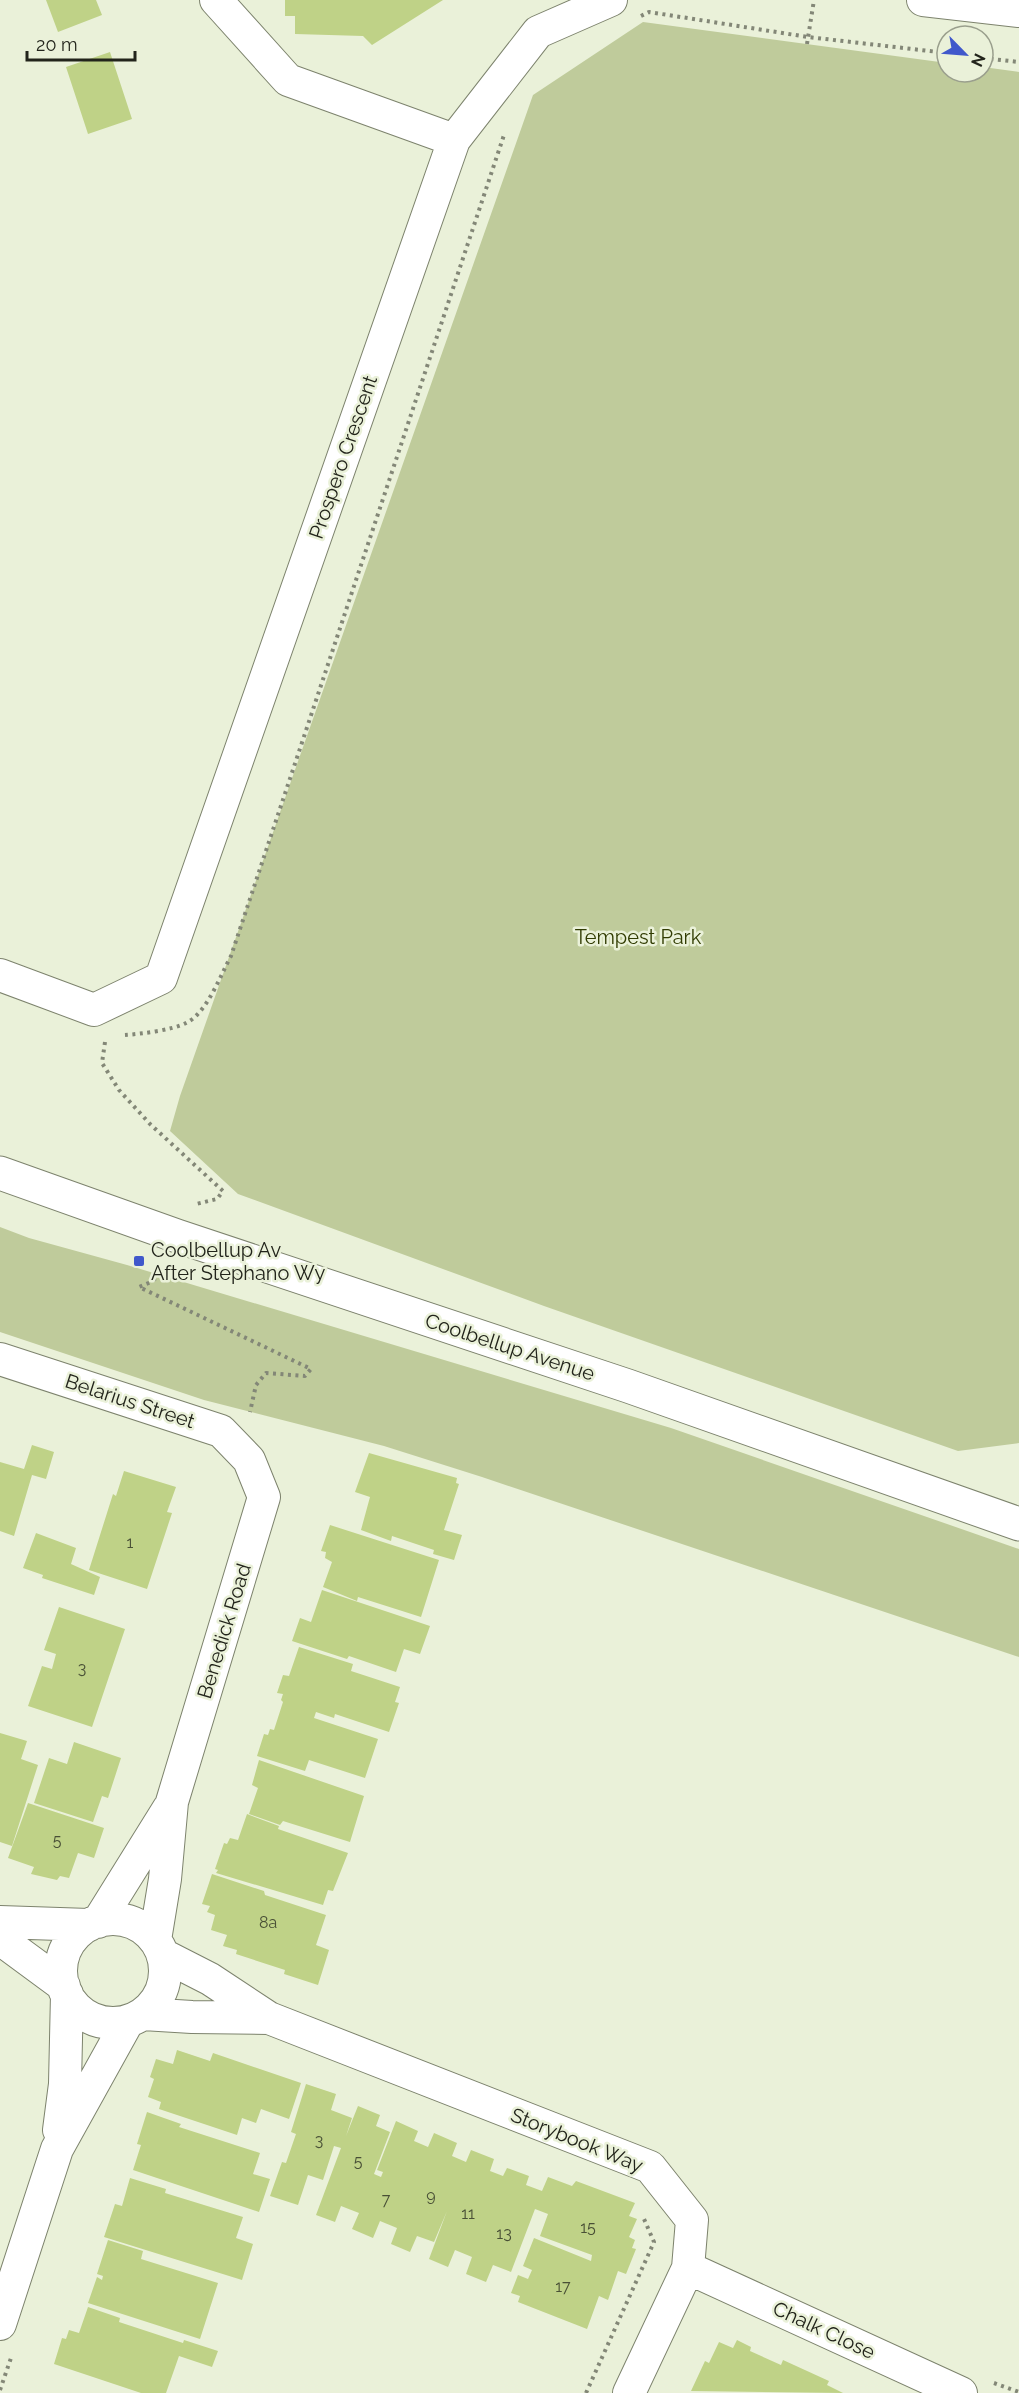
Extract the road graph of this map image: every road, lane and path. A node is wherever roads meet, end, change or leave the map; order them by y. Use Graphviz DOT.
graph roads {
  1 [pos="216,0"];
  2 [pos="611,0"];
  3 [pos="814,0"];
  4 [pos="923,0"];
  5 [pos="1019,11"];
  6 [pos="640,16"];
  7 [pos="808,37"];
  8 [pos="807,44"];
  9 [pos="935,52"];
  10 [pos="995,59"];
  11 [pos="1019,62"];
  12 [pos="506,130"];
  13 [pos="454,140"];
  14 [pos="0,975"];
  15 [pos="115,1035"];
  16 [pos="106,1036"];
  17 [pos="0,1173"];
  18 [pos="186,1207"];
  19 [pos="167,1268"];
  20 [pos="0,1359"];
  21 [pos="250,1415"];
  22 [pos="249,1460"];
  23 [pos="1019,1524"];
  24 [pos="172,1802"];
  25 [pos="0,1922"];
  26 [pos="93,1923"];
  27 [pos="0,1939"];
  28 [pos="159,1948"];
  29 [pos="65,1990"];
  30 [pos="136,2017"];
  31 [pos="269,2018"];
  32 [pos="57,2148"];
  33 [pos="642,2214"];
  34 [pos="688,2268"];
  35 [pos="7,2337"];
  36 [pos="974,2386"];
  37 [pos="0,2390"];
  38 [pos="1019,2392"];
  39 [pos="585,2393"];
  40 [pos="629,2393"];
  1 -- 13 [label="street"];
  2 -- 13 [label="street, Prospero Crescent"];
  3 -- 7 [label="path"];
  4 -- 5 [label="street"];
  6 -- 7 [label="path"];
  7 -- 8 [label="path"];
  7 -- 9 [label="path"];
  10 -- 11 [label="path"];
  12 -- 15 [label="path"];
  13 -- 14 [label="street, Prospero Crescent"];
  16 -- 18 [label="path"];
  17 -- 23 [label="street, Coolbellup Avenue"];
  19 -- 21 [label="path"];
  20 -- 22 [label="street, Belarius Street"];
  22 -- 24 [label="street, Benedick Road"];
  24 -- 26 [label="street"];
  24 -- 28 [label="street"];
  25 -- 26 [label="street"];
  26 -- 28 [label="street"];
  26 -- 29 [label="street"];
  27 -- 29 [label="street"];
  28 -- 30 [label="street"];
  28 -- 31 [label="street"];
  29 -- 30 [label="street"];
  29 -- 32 [label="street"];
  30 -- 31 [label="street"];
  30 -- 32 [label="street"];
  31 -- 34 [label="street, Storybook Way"];
  32 -- 35 [label="street"];
  33 -- 39 [label="path"];
  34 -- 36 [label="street, Chalk Close"];
  34 -- 40 [label="street, Storybook Way"];
  35 -- 37 [label="path"];
  36 -- 38 [label="path"];
}
